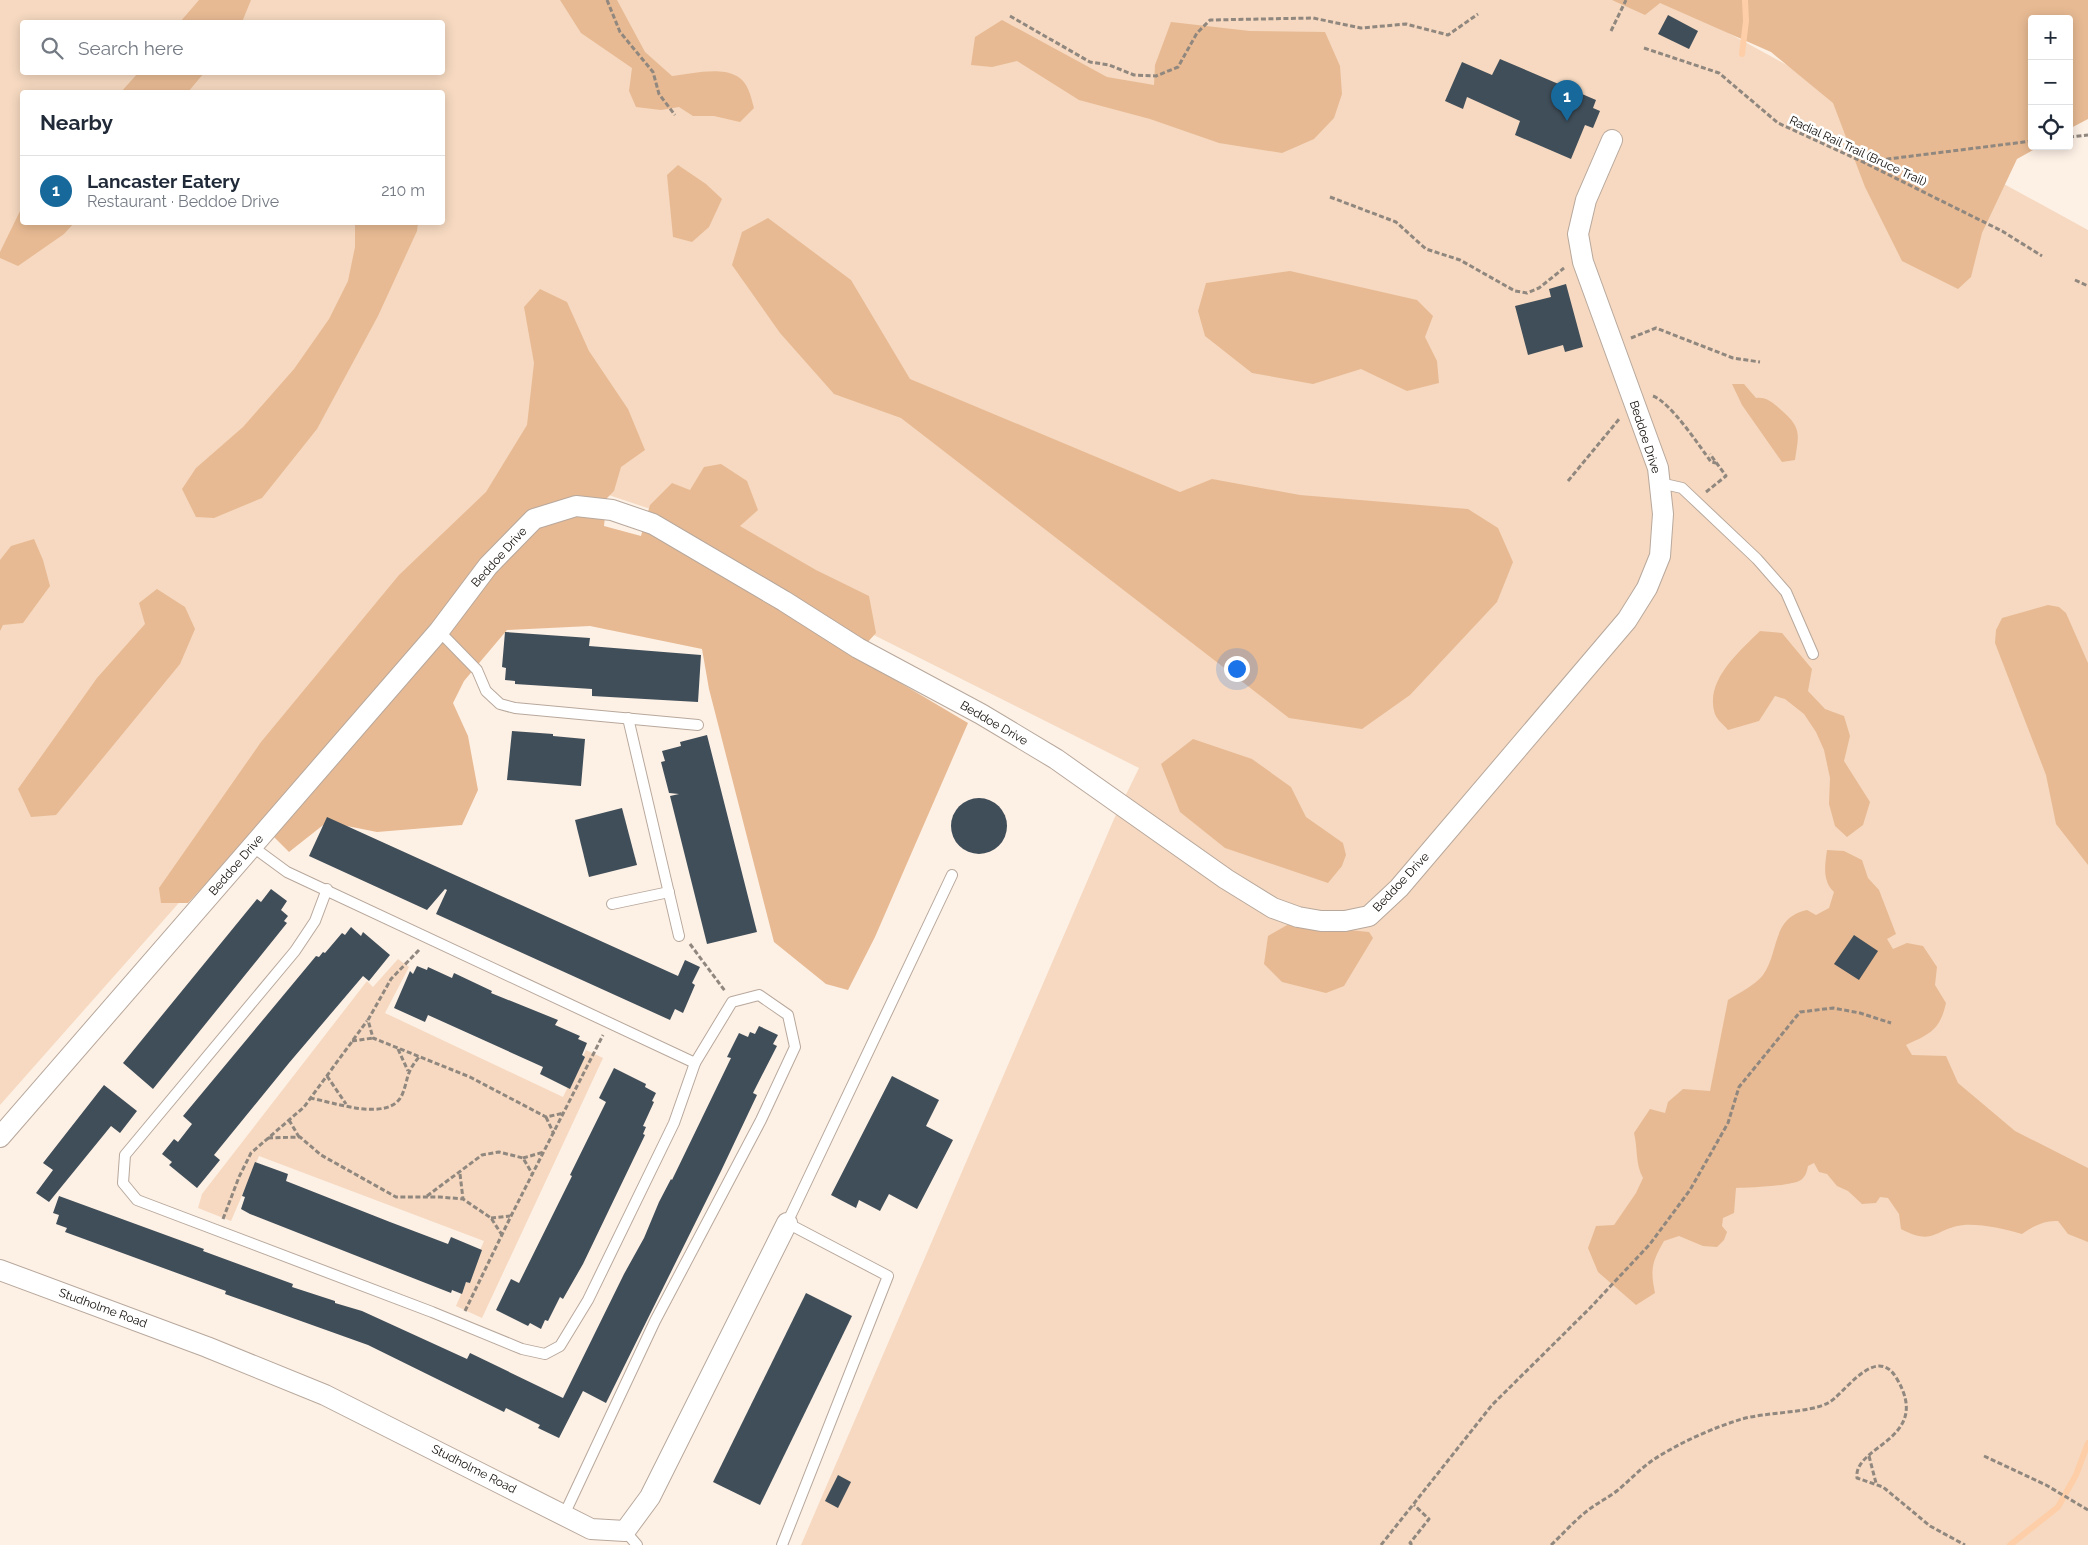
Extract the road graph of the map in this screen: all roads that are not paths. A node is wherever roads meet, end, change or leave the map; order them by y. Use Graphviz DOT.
graph roads {
  1 [pos="1612,140"];
  2 [pos="1660,483"];
  3 [pos="439,631"];
  4 [pos="1813,654"];
  5 [pos="628,718"];
  6 [pos="698,724"];
  7 [pos="253,846"];
  8 [pos="952,875"];
  9 [pos="327,889"];
  10 [pos="668,892"];
  11 [pos="612,904"];
  12 [pos="679,936"];
  13 [pos="695,1062"];
  14 [pos="0,1137"];
  15 [pos="787,1223"];
  16 [pos="0,1270"];
  17 [pos="564,1515"];
  18 [pos="631,1538"];
  19 [pos="782,1545"];
  1 -- 2 [label="street, Beddoe Drive"];
  2 -- 3 [label="street, Beddoe Drive"];
  2 -- 4 [label="lane"];
  3 -- 5 [label="lane"];
  3 -- 7 [label="street, Beddoe Drive"];
  5 -- 6 [label="lane"];
  5 -- 10 [label="lane"];
  7 -- 9 [label="lane"];
  7 -- 14 [label="street, Beddoe Drive"];
  8 -- 15 [label="lane"];
  9 -- 13 [label="lane"];
  9 -- 13 [label="lane"];
  10 -- 11 [label="lane"];
  10 -- 12 [label="lane"];
  13 -- 17 [label="lane"];
  15 -- 18 [label="street, Studholme Road"];
  15 -- 19 [label="lane"];
  16 -- 17 [label="street, Studholme Road"];
  17 -- 18 [label="street, Studholme Road"];
}
